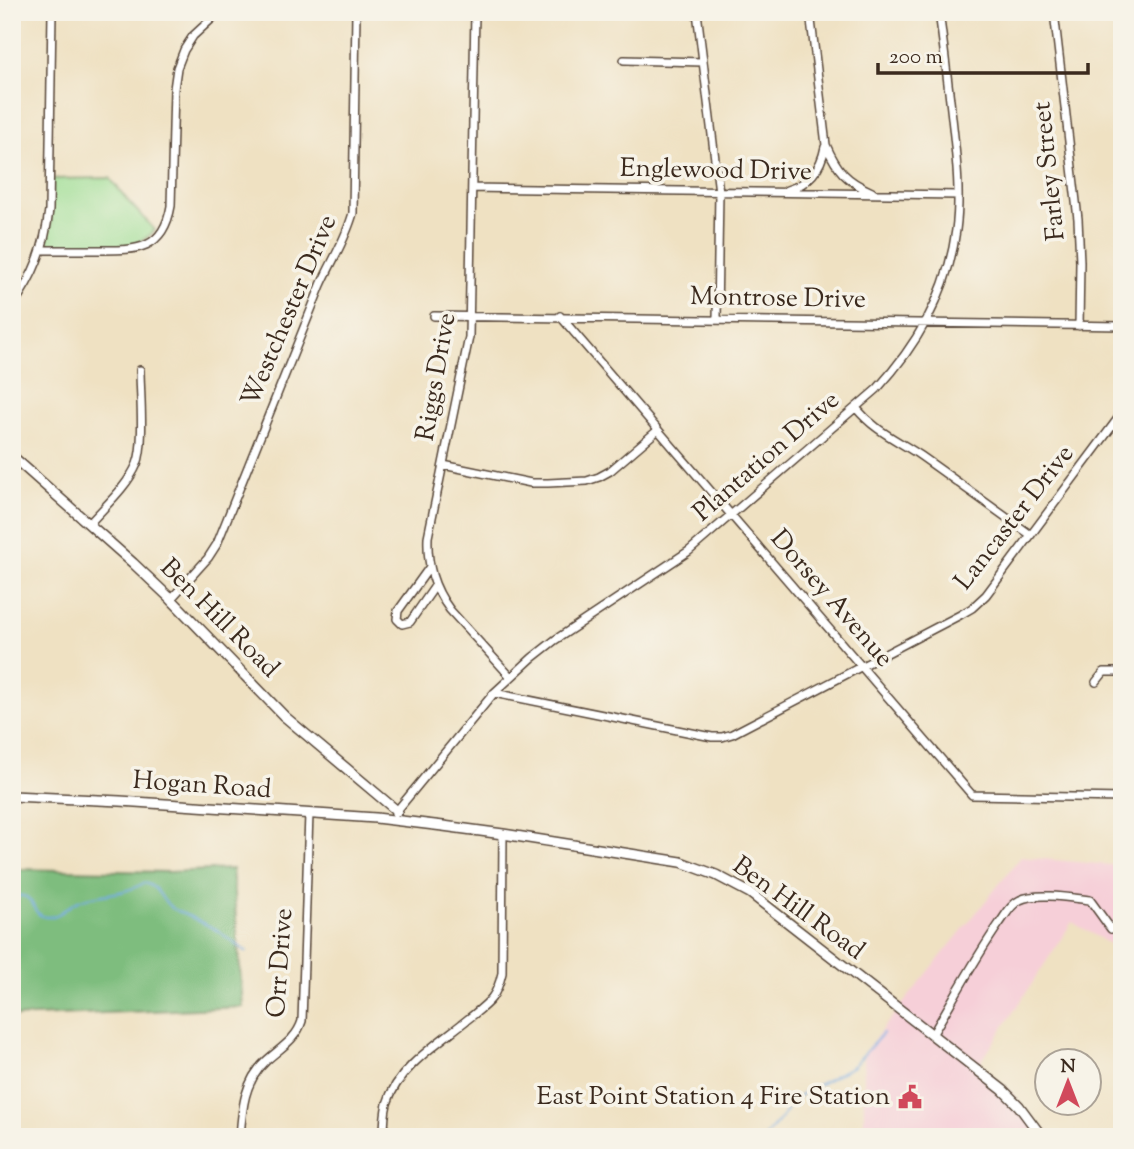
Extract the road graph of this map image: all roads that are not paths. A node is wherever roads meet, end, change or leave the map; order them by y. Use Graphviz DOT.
graph roads {
  1 [pos="52,12"];
  2 [pos="219,12"];
  3 [pos="356,12"];
  4 [pos="475,12"];
  5 [pos="697,12"];
  6 [pos="810,12"];
  7 [pos="939,12"];
  8 [pos="1054,12"];
  9 [pos="624,60"];
  10 [pos="703,62"];
  11 [pos="826,145"];
  12 [pos="472,188"];
  13 [pos="719,192"];
  14 [pos="755,192"];
  15 [pos="876,194"];
  16 [pos="958,195"];
  17 [pos="42,250"];
  18 [pos="12,306"];
  19 [pos="433,316"];
  20 [pos="471,316"];
  21 [pos="560,316"];
  22 [pos="717,319"];
  23 [pos="926,323"];
  24 [pos="1079,326"];
  25 [pos="1122,326"];
  26 [pos="140,370"];
  27 [pos="856,408"];
  28 [pos="1122,412"];
  29 [pos="658,430"];
  30 [pos="12,456"];
  31 [pos="443,465"];
  32 [pos="731,516"];
  33 [pos="89,524"];
  34 [pos="1031,535"];
  35 [pos="429,568"];
  36 [pos="435,586"];
  37 [pos="171,599"];
  38 [pos="861,667"];
  39 [pos="1122,672"];
  40 [pos="510,676"];
  41 [pos="1096,682"];
  42 [pos="494,693"];
  43 [pos="12,796"];
  44 [pos="1122,798"];
  45 [pos="397,811"];
  46 [pos="309,814"];
  47 [pos="389,820"];
  48 [pos="503,834"];
  49 [pos="1111,929"];
  50 [pos="932,1035"];
  51 [pos="240,1137"];
  52 [pos="384,1137"];
  53 [pos="1042,1137"];
  1 -- 17 [label="street"];
  2 -- 17 [label="street"];
  3 -- 37 [label="street, Westchester Drive"];
  4 -- 12 [label="street, Riggs Drive"];
  5 -- 10 [label="street"];
  6 -- 11 [label="street"];
  7 -- 16 [label="street, Plantation Drive"];
  8 -- 24 [label="street, Farley Street"];
  9 -- 10 [label="street"];
  10 -- 13 [label="street"];
  11 -- 14 [label="street"];
  11 -- 15 [label="street"];
  12 -- 13 [label="street, Englewood Drive"];
  12 -- 20 [label="street, Riggs Drive"];
  13 -- 14 [label="street, Englewood Drive"];
  13 -- 22 [label="street"];
  14 -- 15 [label="street, Englewood Drive"];
  15 -- 16 [label="street, Englewood Drive"];
  16 -- 23 [label="street, Plantation Drive"];
  17 -- 18 [label="street"];
  19 -- 20 [label="street, Montrose Drive"];
  20 -- 21 [label="street, Montrose Drive"];
  20 -- 31 [label="street, Riggs Drive"];
  21 -- 22 [label="street, Montrose Drive"];
  21 -- 29 [label="street, Dorsey Avenue"];
  22 -- 23 [label="street, Montrose Drive"];
  23 -- 24 [label="street, Montrose Drive"];
  23 -- 27 [label="street, Plantation Drive"];
  24 -- 25 [label="street, Montrose Drive"];
  26 -- 33 [label="street"];
  27 -- 32 [label="street, Plantation Drive"];
  27 -- 34 [label="street"];
  28 -- 34 [label="street, Lancaster Drive"];
  29 -- 31 [label="street"];
  29 -- 32 [label="street, Dorsey Avenue"];
  30 -- 33 [label="street, Ben Hill Road"];
  31 -- 35 [label="street, Riggs Drive"];
  32 -- 38 [label="street, Dorsey Avenue"];
  32 -- 40 [label="street, Plantation Drive"];
  33 -- 37 [label="street, Ben Hill Road"];
  34 -- 38 [label="street, Lancaster Drive"];
  35 -- 36 [label="street, Riggs Drive"];
  35 -- 36 [label="street"];
  36 -- 40 [label="street, Riggs Drive"];
  37 -- 45 [label="street, Ben Hill Road"];
  38 -- 42 [label="street, Lancaster Drive"];
  38 -- 44 [label="street, Dorsey Avenue"];
  39 -- 41 [label="street"];
  40 -- 42 [label="street, Plantation Drive"];
  42 -- 45 [label="street, Plantation Drive"];
  43 -- 46 [label="street, Hogan Road"];
  45 -- 47 [label="street, Plantation Drive"];
  46 -- 47 [label="street, Hogan Road"];
  46 -- 51 [label="street, Orr Drive"];
  47 -- 48 [label="street, Ben Hill Road"];
  48 -- 50 [label="street, Ben Hill Road"];
  48 -- 52 [label="street"];
  49 -- 50 [label="street"];
  50 -- 53 [label="street, Ben Hill Road"];
}
